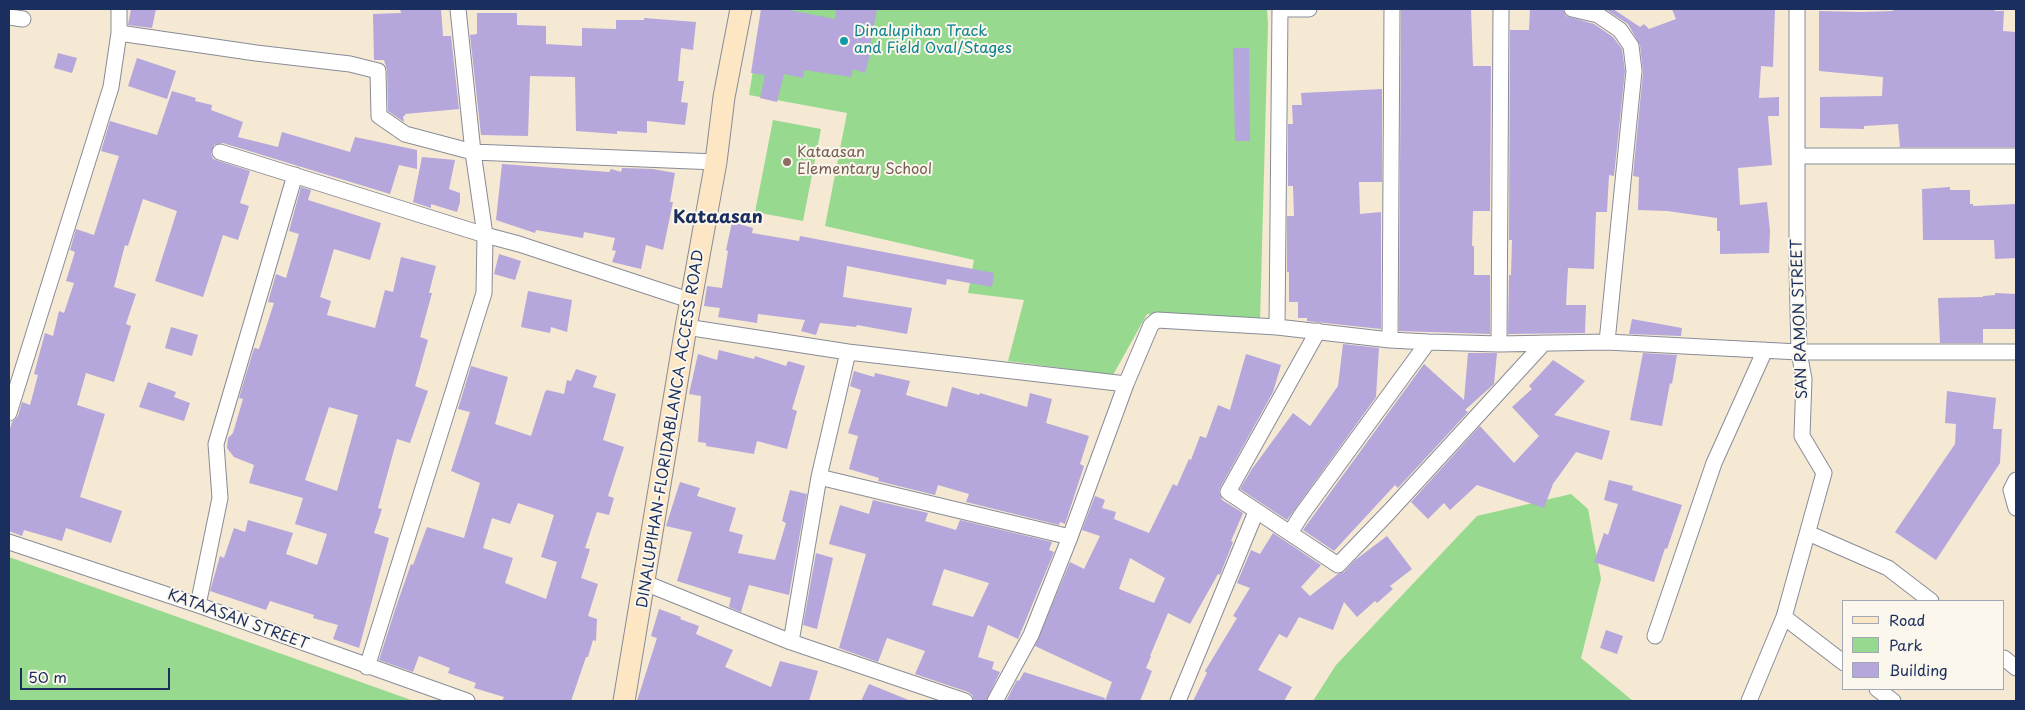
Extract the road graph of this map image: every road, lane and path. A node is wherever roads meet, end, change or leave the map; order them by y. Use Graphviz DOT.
graph roads {
  1 [pos="119,9"];
  2 [pos="458,9"];
  3 [pos="741,9"];
  4 [pos="1280,9"];
  5 [pos="1309,9"];
  6 [pos="1392,9"];
  7 [pos="1501,9"];
  8 [pos="1572,9"];
  9 [pos="1798,9"];
  10 [pos="119,33"];
  11 [pos="220,152"];
  12 [pos="473,152"];
  13 [pos="1798,156"];
  14 [pos="2016,156"];
  15 [pos="716,162"];
  16 [pos="295,175"];
  17 [pos="485,235"];
  18 [pos="692,300"];
  19 [pos="686,327"];
  20 [pos="1277,327"];
  21 [pos="1318,331"];
  22 [pos="1390,340"];
  23 [pos="1428,342"];
  24 [pos="1607,342"];
  25 [pos="1544,343"];
  26 [pos="1499,344"];
  27 [pos="1765,350"];
  28 [pos="848,352"];
  29 [pos="1799,352"];
  30 [pos="2016,352"];
  31 [pos="1126,384"];
  32 [pos="9,413"];
  33 [pos="819,477"];
  34 [pos="2016,480"];
  35 [pos="2016,508"];
  36 [pos="1256,512"];
  37 [pos="1290,533"];
  38 [pos="1808,533"];
  39 [pos="1070,537"];
  40 [pos="9,542"];
  41 [pos="645,582"];
  42 [pos="1930,600"];
  43 [pos="198,605"];
  44 [pos="1784,616"];
  45 [pos="1655,636"];
  46 [pos="791,642"];
  47 [pos="2005,659"];
  48 [pos="1842,661"];
  49 [pos="367,667"];
  50 [pos="2016,668"];
  51 [pos="1878,690"];
  52 [pos="467,701"];
  53 [pos="624,701"];
  54 [pos="965,701"];
  55 [pos="995,701"];
  56 [pos="1178,701"];
  57 [pos="1749,701"];
  58 [pos="1893,701"];
  1 -- 10 [label="street"];
  2 -- 12 [label="street"];
  3 -- 15 [label="main road, DINALUPIHAN-FLORIDABLANCA ACCESS ROAD"];
  4 -- 5 [label="street"];
  4 -- 20 [label="street"];
  6 -- 22 [label="street"];
  7 -- 26 [label="street"];
  8 -- 24 [label="street"];
  9 -- 13 [label="street, SAN RAMON STREET"];
  10 -- 12 [label="street"];
  10 -- 32 [label="street"];
  11 -- 16 [label="street"];
  12 -- 15 [label="street"];
  12 -- 17 [label="street"];
  13 -- 14 [label="street"];
  13 -- 29 [label="street, SAN RAMON STREET"];
  15 -- 18 [label="main road, DINALUPIHAN-FLORIDABLANCA ACCESS ROAD"];
  16 -- 17 [label="street"];
  16 -- 43 [label="street"];
  17 -- 18 [label="street"];
  17 -- 49 [label="street"];
  18 -- 19 [label="main road, DINALUPIHAN-FLORIDABLANCA ACCESS ROAD"];
  19 -- 28 [label="street"];
  19 -- 41 [label="main road, DINALUPIHAN-FLORIDABLANCA ACCESS ROAD"];
  20 -- 21 [label="street"];
  20 -- 31 [label="street"];
  21 -- 22 [label="street"];
  21 -- 36 [label="street"];
  22 -- 23 [label="street"];
  23 -- 26 [label="street"];
  23 -- 37 [label="street"];
  24 -- 25 [label="street"];
  24 -- 27 [label="street"];
  25 -- 26 [label="street"];
  25 -- 37 [label="street"];
  27 -- 29 [label="street"];
  27 -- 45 [label="street"];
  28 -- 31 [label="street"];
  28 -- 33 [label="street"];
  29 -- 30 [label="street"];
  29 -- 38 [label="street, SAN RAMON STREET"];
  31 -- 39 [label="street"];
  33 -- 39 [label="street"];
  33 -- 46 [label="street"];
  34 -- 35 [label="street"];
  36 -- 37 [label="street"];
  36 -- 56 [label="street"];
  38 -- 42 [label="street"];
  38 -- 44 [label="street, SAN RAMON STREET"];
  39 -- 55 [label="street"];
  40 -- 43 [label="street, KATAASAN STREET"];
  41 -- 46 [label="street"];
  41 -- 53 [label="main road, DINALUPIHAN-FLORIDABLANCA ACCESS ROAD"];
  43 -- 49 [label="street, KATAASAN STREET"];
  44 -- 48 [label="street"];
  44 -- 57 [label="street, SAN RAMON STREET"];
  46 -- 54 [label="street"];
  47 -- 50 [label="street"];
  49 -- 52 [label="street, KATAASAN STREET"];
  51 -- 58 [label="street"];
}
